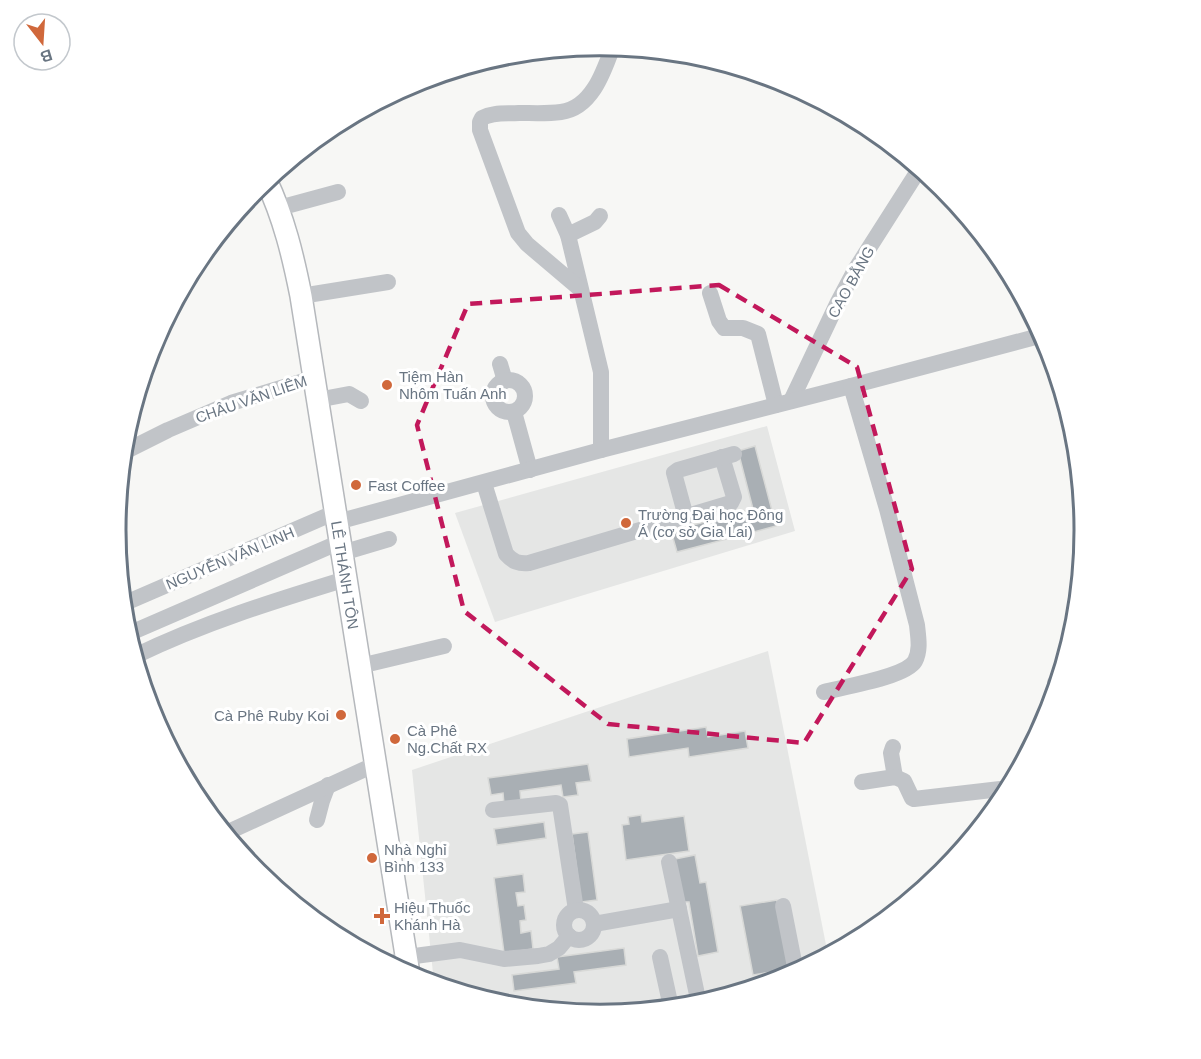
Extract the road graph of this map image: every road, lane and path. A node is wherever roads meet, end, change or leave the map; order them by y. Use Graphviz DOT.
graph roads {
  1 [pos="610,56"];
  2 [pos="915,175"];
  3 [pos="270,189"];
  4 [pos="338,192"];
  5 [pos="279,208"];
  6 [pos="559,215"];
  7 [pos="600,216"];
  8 [pos="568,235"];
  9 [pos="388,282"];
  10 [pos="580,289"];
  11 [pos="710,293"];
  12 [pos="302,296"];
  13 [pos="1034,338"];
  14 [pos="500,364"];
  15 [pos="314,378"];
  16 [pos="851,386"];
  17 [pos="317,400"];
  18 [pos="362,401"];
  19 [pos="784,403"];
  20 [pos="134,447"];
  21 [pos="601,450"];
  22 [pos="530,470"];
  23 [pos="484,483"];
  24 [pos="686,517"];
  25 [pos="339,532"];
  26 [pos="389,539"];
  27 [pos="346,579"];
  28 [pos="133,601"];
  29 [pos="138,629"];
  30 [pos="444,646"];
  31 [pos="143,652"];
  32 [pos="360,666"];
  33 [pos="824,692"];
  34 [pos="893,747"];
  35 [pos="376,764"];
  36 [pos="895,777"];
  37 [pos="862,782"];
  38 [pos="328,785"];
  39 [pos="997,790"];
  40 [pos="493,810"];
  41 [pos="317,820"];
  42 [pos="234,829"];
  43 [pos="669,862"];
  44 [pos="783,906"];
  45 [pos="679,909"];
  46 [pos="576,910"];
  47 [pos="594,924"];
  48 [pos="569,936"];
  49 [pos="660,957"];
  50 [pos="401,959"];
  51 [pos="794,962"];
  52 [pos="410,963"];
  53 [pos="700,992"];
  54 [pos="669,998"];
  1 -- 10 [label="street"];
  2 -- 19 [label="street, CAO BẰNG"];
  3 -- 5 [label="main road, LÊ THÁNH TÔN"];
  4 -- 5 [label="street"];
  5 -- 12 [label="main road, LÊ THÁNH TÔN"];
  6 -- 8 [label="street"];
  7 -- 8 [label="street"];
  8 -- 10 [label="street"];
  9 -- 12 [label="street"];
  10 -- 21 [label="street"];
  11 -- 19 [label="street"];
  12 -- 15 [label="main road, LÊ THÁNH TÔN"];
  13 -- 16 [label="street"];
  14 -- 22 [label="street"];
  15 -- 17 [label="main road, LÊ THÁNH TÔN"];
  15 -- 20 [label="street, CHÂU VĂN LIÊM"];
  16 -- 19 [label="street"];
  16 -- 33 [label="street"];
  17 -- 18 [label="street"];
  17 -- 25 [label="main road, LÊ THÁNH TÔN"];
  19 -- 21 [label="street"];
  21 -- 22 [label="street"];
  22 -- 23 [label="street"];
  23 -- 24 [label="street"];
  23 -- 25 [label="street"];
  24 -- 24 [label="street"];
  25 -- 26 [label="street"];
  25 -- 27 [label="main road, LÊ THÁNH TÔN"];
  25 -- 28 [label="street, NGUYỄN VĂN LINH"];
  25 -- 29 [label="street, NGUYỄN VĂN LINH"];
  27 -- 31 [label="street"];
  27 -- 32 [label="main road, LÊ THÁNH TÔN"];
  30 -- 32 [label="street"];
  32 -- 35 [label="main road, LÊ THÁNH TÔN"];
  34 -- 36 [label="street"];
  35 -- 38 [label="street"];
  35 -- 50 [label="main road, LÊ THÁNH TÔN"];
  36 -- 37 [label="street"];
  36 -- 39 [label="street"];
  38 -- 41 [label="street"];
  38 -- 42 [label="street"];
  40 -- 46 [label="street"];
  43 -- 45 [label="street"];
  44 -- 51 [label="street"];
  45 -- 47 [label="street"];
  45 -- 53 [label="street"];
  46 -- 47 [label="street"];
  46 -- 48 [label="street"];
  47 -- 48 [label="street"];
  48 -- 52 [label="street"];
  49 -- 54 [label="street"];
}
